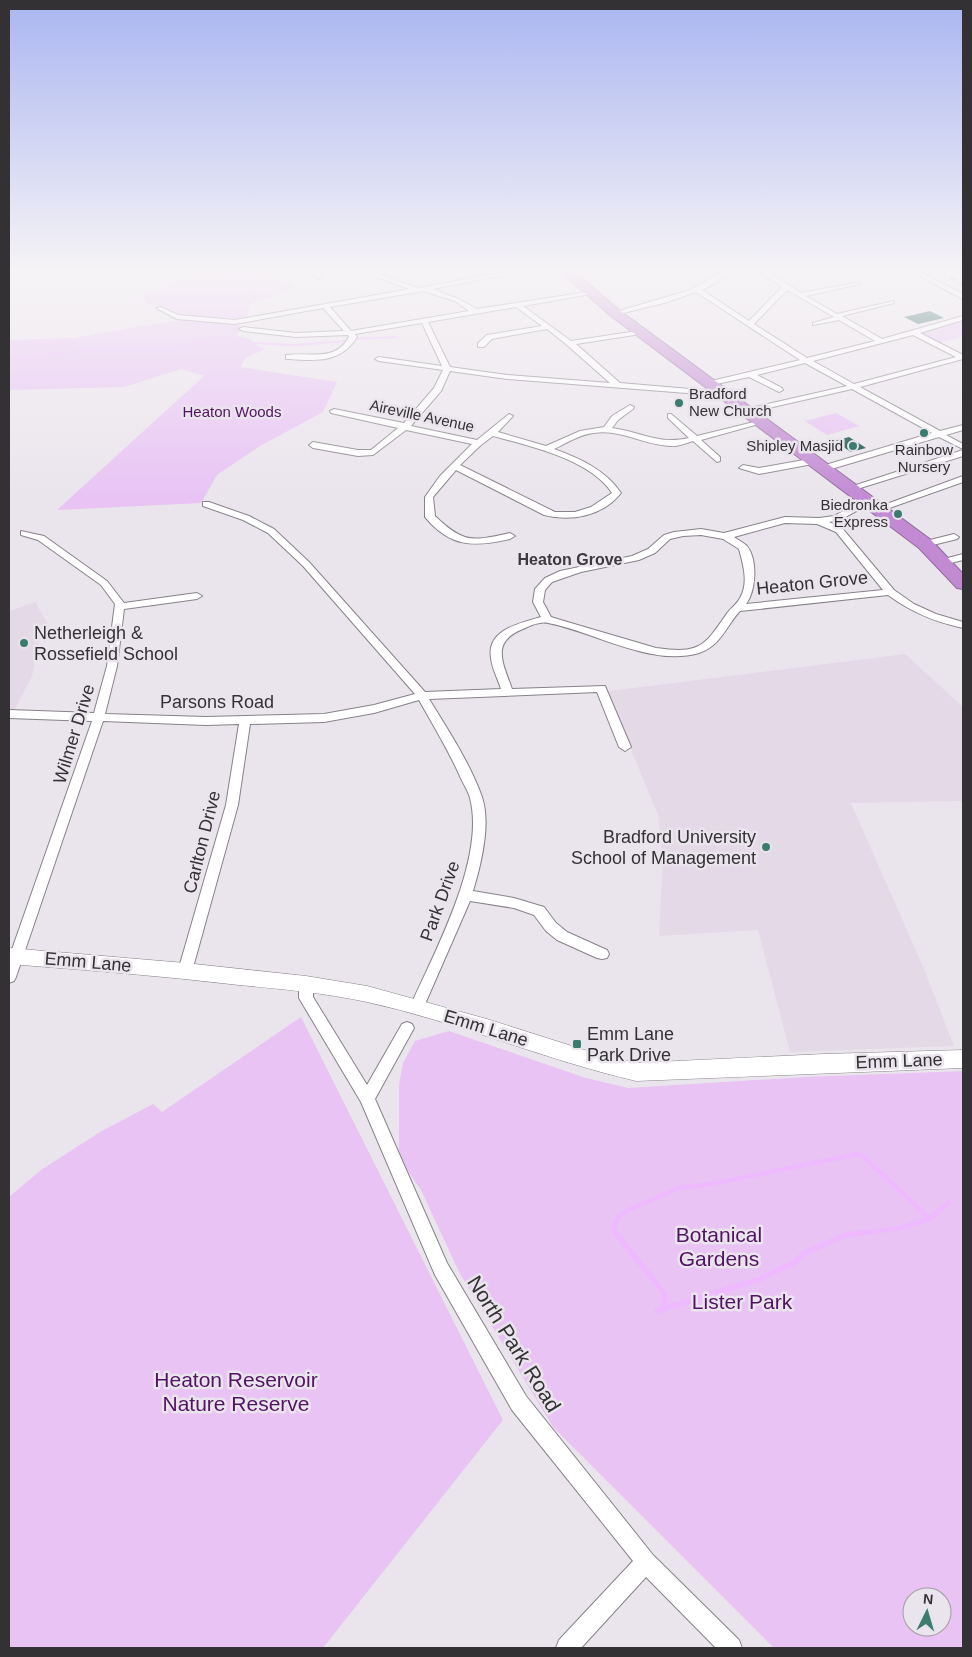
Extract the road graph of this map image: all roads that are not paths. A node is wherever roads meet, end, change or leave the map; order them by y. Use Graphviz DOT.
graph roads {
  1 [pos="349,345"];
  2 [pos="436,345"];
  3 [pos="573,345"];
  4 [pos="659,345"];
  5 [pos="783,345"];
  6 [pos="868,345"];
  7 [pos="940,345"];
  8 [pos="289,357"];
  9 [pos="963,357"];
  10 [pos="379,359"];
  11 [pos="807,361"];
  12 [pos="447,369"];
  13 [pos="750,374"];
  14 [pos="710,384"];
  15 [pos="618,386"];
  16 [pos="852,387"];
  17 [pos="779,390"];
  18 [pos="725,394"];
  19 [pos="630,406"];
  20 [pos="334,411"];
  21 [pos="749,412"];
  22 [pos="509,416"];
  23 [pos="671,416"];
  24 [pos="762,422"];
  25 [pos="406,426"];
  26 [pos="963,427"];
  27 [pos="605,430"];
  28 [pos="492,433"];
  29 [pos="939,434"];
  30 [pos="697,439"];
  31 [pos="478,442"];
  32 [pos="313,446"];
  33 [pos="963,447"];
  34 [pos="547,449"];
  35 [pos="963,453"];
  36 [pos="717,459"];
  37 [pos="820,464"];
  38 [pos="455,466"];
  39 [pos="743,468"];
  40 [pos="963,479"];
  41 [pos="851,488"];
  42 [pos="206,504"];
  43 [pos="873,505"];
  44 [pos="837,518"];
  45 [pos="819,522"];
  46 [pos="840,530"];
  47 [pos="749,531"];
  48 [pos="24,533"];
  49 [pos="960,535"];
  50 [pos="510,536"];
  51 [pos="724,536"];
  52 [pos="925,544"];
  53 [pos="743,548"];
  54 [pos="963,557"];
  55 [pos="943,562"];
  56 [pos="963,584"];
  57 [pos="890,592"];
  58 [pos="197,596"];
  59 [pos="120,607"];
  60 [pos="736,608"];
  61 [pos="547,619"];
  62 [pos="963,625"];
  63 [pos="508,692"];
  64 [pos="422,696"];
  65 [pos="9,714"];
  66 [pos="99,717"];
  67 [pos="245,720"];
  68 [pos="625,747"];
  69 [pos="466,895"];
  70 [pos="602,954"];
  71 [pos="12,956"];
  72 [pos="185,971"];
  73 [pos="9,977"];
  74 [pos="306,984"];
  75 [pos="417,1007"];
  76 [pos="407,1028"];
  77 [pos="963,1059"];
  78 [pos="367,1098"];
  79 [pos="646,1562"];
  80 [pos="567,1648"];
  81 [pos="731,1648"];
  1 -- 8 [label="street"];
  2 -- 12 [label="street"];
  3 -- 15 [label="street"];
  4 -- 14 [label="highway"];
  5 -- 11 [label="street"];
  6 -- 11 [label="street"];
  7 -- 9 [label="street"];
  9 -- 16 [label="street"];
  10 -- 12 [label="street"];
  11 -- 13 [label="street"];
  11 -- 16 [label="street"];
  12 -- 15 [label="street"];
  12 -- 25 [label="street"];
  13 -- 14 [label="street"];
  13 -- 17 [label="street"];
  14 -- 18 [label="highway"];
  15 -- 18 [label="street"];
  16 -- 21 [label="street"];
  16 -- 29 [label="street"];
  18 -- 21 [label="highway"];
  19 -- 27 [label="street"];
  20 -- 25 [label="street, Aireville Avenue"];
  21 -- 24 [label="highway"];
  22 -- 28 [label="street"];
  23 -- 30 [label="street"];
  24 -- 30 [label="street"];
  24 -- 37 [label="highway"];
  25 -- 31 [label="street, Aireville Avenue"];
  25 -- 32 [label="street"];
  26 -- 29 [label="street"];
  27 -- 30 [label="street"];
  27 -- 34 [label="street"];
  28 -- 31 [label="street, Aireville Avenue"];
  28 -- 34 [label="street, Aireville Avenue"];
  29 -- 33 [label="street"];
  29 -- 37 [label="street"];
  30 -- 36 [label="street"];
  31 -- 38 [label="street"];
  34 -- 38 [label="street, Aireville Avenue"];
  35 -- 41 [label="street"];
  37 -- 39 [label="street"];
  37 -- 41 [label="highway"];
  38 -- 50 [label="street"];
  40 -- 43 [label="street"];
  41 -- 43 [label="highway"];
  42 -- 64 [label="street, Park Drive"];
  43 -- 44 [label="street"];
  43 -- 52 [label="highway"];
  44 -- 45 [label="street"];
  44 -- 46 [label="street, Heaton Grove"];
  45 -- 46 [label="street"];
  45 -- 47 [label="street"];
  46 -- 57 [label="street, Heaton Grove"];
  47 -- 51 [label="street"];
  47 -- 53 [label="street"];
  48 -- 59 [label="street"];
  49 -- 52 [label="street"];
  51 -- 53 [label="street"];
  51 -- 61 [label="street"];
  52 -- 55 [label="highway"];
  53 -- 60 [label="street, Heaton Grove"];
  54 -- 55 [label="street"];
  55 -- 56 [label="highway"];
  57 -- 60 [label="street, Heaton Grove"];
  57 -- 62 [label="street, Heaton Grove"];
  58 -- 59 [label="street"];
  59 -- 66 [label="street, Wilmer Drive"];
  60 -- 61 [label="street, Heaton Grove"];
  61 -- 63 [label="street"];
  63 -- 64 [label="street"];
  63 -- 68 [label="street"];
  64 -- 67 [label="street, Parsons Road"];
  64 -- 69 [label="street, Park Drive"];
  65 -- 66 [label="street, Parsons Road"];
  66 -- 67 [label="street, Parsons Road"];
  66 -- 71 [label="street, Wilmer Drive"];
  67 -- 72 [label="street, Carlton Drive"];
  69 -- 70 [label="street"];
  69 -- 75 [label="street, Park Drive"];
  71 -- 72 [label="street, Emm Lane"];
  71 -- 73 [label="street, Wilmer Drive"];
  72 -- 74 [label="street, Emm Lane"];
  74 -- 75 [label="street, Emm Lane"];
  74 -- 78 [label="street"];
  75 -- 77 [label="street, Emm Lane"];
  76 -- 78 [label="street"];
  78 -- 79 [label="street, North Park Road"];
  79 -- 80 [label="street"];
  79 -- 81 [label="street, North Park Road"];
}
